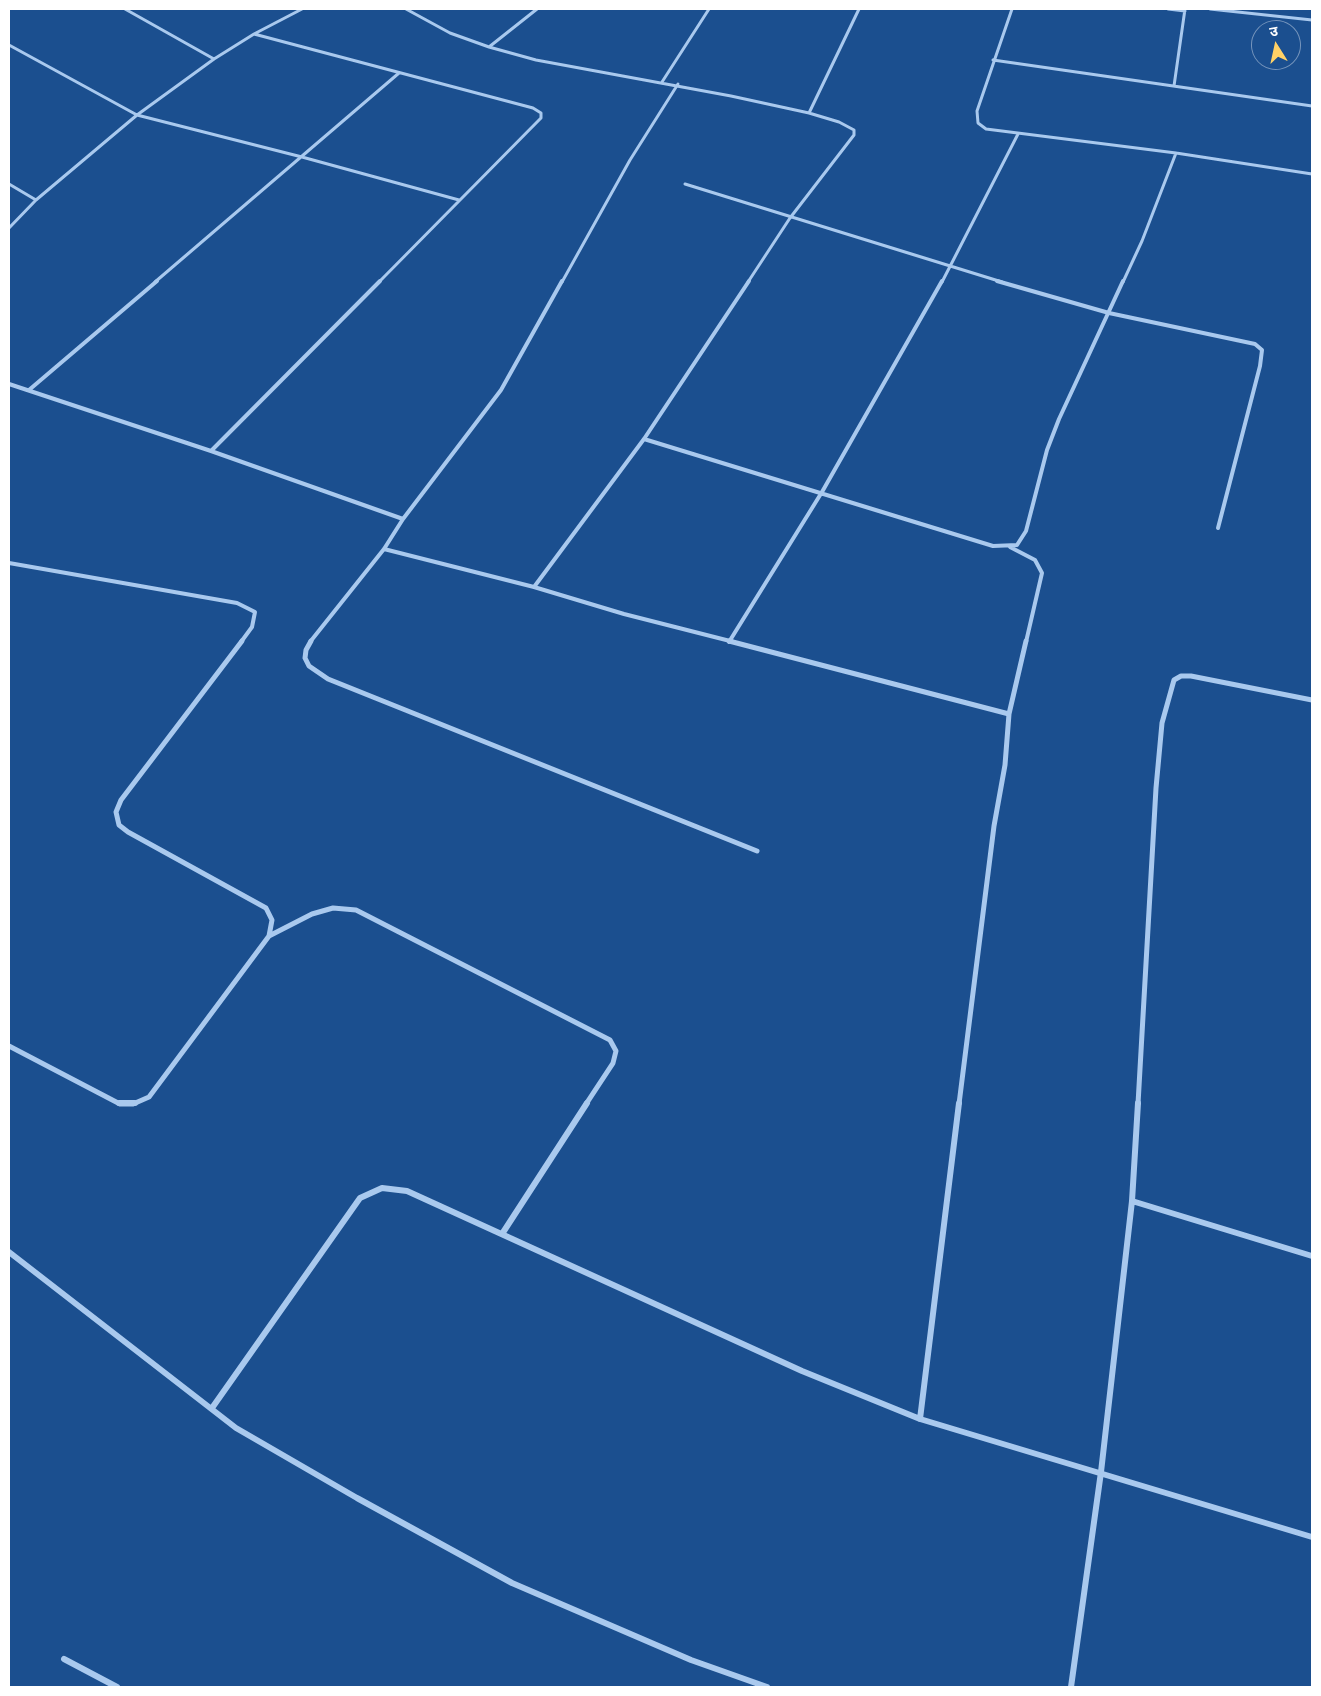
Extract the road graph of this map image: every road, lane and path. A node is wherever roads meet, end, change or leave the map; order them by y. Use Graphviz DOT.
graph roads {
  1 [pos="125,9"];
  2 [pos="302,9"];
  3 [pos="406,9"];
  4 [pos="536,9"];
  5 [pos="709,9"];
  6 [pos="859,9"];
  7 [pos="1012,9"];
  8 [pos="1168,9"];
  9 [pos="1210,9"];
  10 [pos="1185,10"];
  11 [pos="1312,20"];
  12 [pos="254,34"];
  13 [pos="9,45"];
  14 [pos="489,47"];
  15 [pos="214,59"];
  16 [pos="993,60"];
  17 [pos="399,73"];
  18 [pos="662,82"];
  19 [pos="678,84"];
  20 [pos="1174,86"];
  21 [pos="1312,106"];
  22 [pos="809,113"];
  23 [pos="137,116"];
  24 [pos="1018,134"];
  25 [pos="1176,153"];
  26 [pos="302,157"];
  27 [pos="1312,174"];
  28 [pos="9,184"];
  29 [pos="686,184"];
  30 [pos="36,200"];
  31 [pos="459,200"];
  32 [pos="790,218"];
  33 [pos="9,228"];
  34 [pos="950,267"];
  35 [pos="1109,312"];
  36 [pos="9,384"];
  37 [pos="29,390"];
  38 [pos="644,439"];
  39 [pos="211,451"];
  40 [pos="822,492"];
  41 [pos="403,520"];
  42 [pos="1218,528"];
  43 [pos="1010,547"];
  44 [pos="384,549"];
  45 [pos="9,563"];
  46 [pos="534,587"];
  47 [pos="729,642"];
  48 [pos="1312,700"];
  49 [pos="1009,714"];
  50 [pos="757,851"];
  51 [pos="269,936"];
  52 [pos="9,1046"];
  53 [pos="1132,1201"];
  54 [pos="502,1234"];
  55 [pos="9,1252"];
  56 [pos="1312,1256"];
  57 [pos="212,1408"];
  58 [pos="920,1420"];
  59 [pos="1101,1472"];
  60 [pos="1312,1537"];
  61 [pos="64,1658"];
  62 [pos="117,1687"];
  63 [pos="768,1687"];
  64 [pos="1071,1687"];
  1 -- 15 [label="street"];
  2 -- 12 [label="street"];
  3 -- 14 [label="street"];
  4 -- 14 [label="street"];
  5 -- 18 [label="street"];
  6 -- 22 [label="street"];
  7 -- 16 [label="street"];
  8 -- 10 [label="street"];
  9 -- 11 [label="street"];
  10 -- 20 [label="street"];
  12 -- 15 [label="street"];
  12 -- 17 [label="street"];
  13 -- 23 [label="street"];
  14 -- 18 [label="street"];
  15 -- 23 [label="street"];
  16 -- 20 [label="street"];
  16 -- 24 [label="street"];
  17 -- 26 [label="street"];
  17 -- 31 [label="street"];
  18 -- 19 [label="street"];
  19 -- 22 [label="street"];
  19 -- 41 [label="street"];
  20 -- 21 [label="street"];
  22 -- 32 [label="street"];
  23 -- 26 [label="street"];
  23 -- 30 [label="street"];
  24 -- 25 [label="street"];
  24 -- 34 [label="street"];
  25 -- 27 [label="street"];
  25 -- 35 [label="street"];
  26 -- 31 [label="street"];
  26 -- 37 [label="street"];
  28 -- 30 [label="street"];
  29 -- 32 [label="street"];
  30 -- 33 [label="street"];
  31 -- 39 [label="street"];
  32 -- 34 [label="street"];
  32 -- 38 [label="street"];
  34 -- 35 [label="street"];
  34 -- 40 [label="street"];
  35 -- 42 [label="street"];
  35 -- 43 [label="street"];
  36 -- 37 [label="street"];
  37 -- 39 [label="street"];
  38 -- 40 [label="street"];
  38 -- 46 [label="street"];
  39 -- 41 [label="street"];
  40 -- 43 [label="street"];
  40 -- 47 [label="street"];
  41 -- 44 [label="street"];
  43 -- 49 [label="street"];
  44 -- 46 [label="street"];
  44 -- 50 [label="street"];
  45 -- 51 [label="street"];
  46 -- 47 [label="street"];
  47 -- 49 [label="street"];
  48 -- 53 [label="street"];
  49 -- 58 [label="street"];
  51 -- 52 [label="street"];
  51 -- 54 [label="street"];
  53 -- 56 [label="street"];
  53 -- 59 [label="street"];
  54 -- 57 [label="street"];
  54 -- 58 [label="street"];
  55 -- 57 [label="street"];
  57 -- 63 [label="street"];
  58 -- 59 [label="street"];
  59 -- 60 [label="street"];
  59 -- 64 [label="street"];
  61 -- 62 [label="street"];
}
